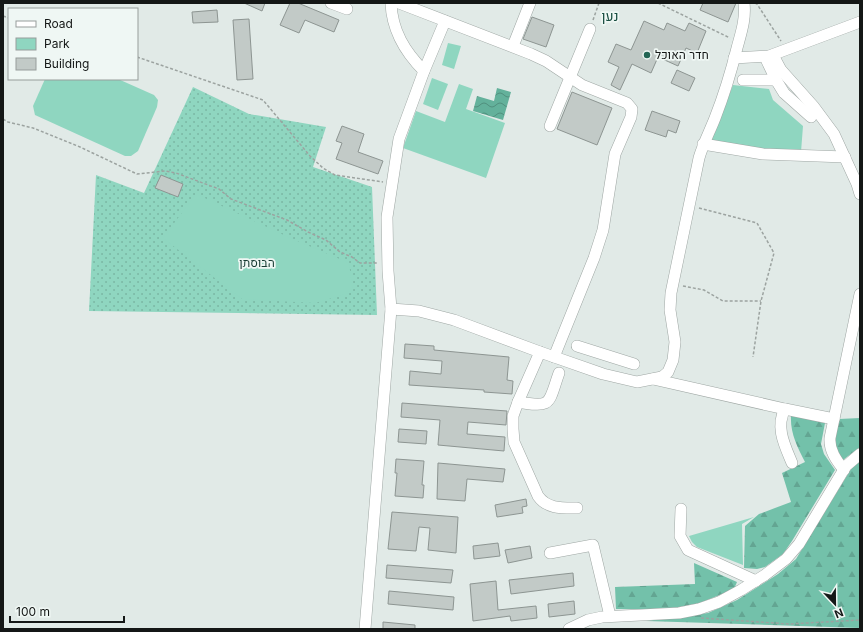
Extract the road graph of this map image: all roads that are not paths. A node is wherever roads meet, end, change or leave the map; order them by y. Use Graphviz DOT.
graph roads {
  1 [pos="331,3"];
  2 [pos="391,3"];
  3 [pos="399,3"];
  4 [pos="530,3"];
  5 [pos="744,3"];
  6 [pos="347,9"];
  7 [pos="445,21"];
  8 [pos="860,22"];
  9 [pos="590,29"];
  10 [pos="513,46"];
  11 [pos="769,56"];
  12 [pos="734,58"];
  13 [pos="424,71"];
  14 [pos="571,78"];
  15 [pos="743,80"];
  16 [pos="776,80"];
  17 [pos="811,117"];
  18 [pos="550,126"];
  19 [pos="703,144"];
  20 [pos="845,156"];
  21 [pos="860,194"];
  22 [pos="860,294"];
  23 [pos="391,309"];
  24 [pos="577,346"];
  25 [pos="540,352"];
  26 [pos="554,357"];
  27 [pos="617,359"];
  28 [pos="634,364"];
  29 [pos="559,374"];
  30 [pos="611,376"];
  31 [pos="653,379"];
  32 [pos="518,402"];
  33 [pos="785,409"];
  34 [pos="834,419"];
  35 [pos="860,454"];
  36 [pos="792,463"];
  37 [pos="844,470"];
  38 [pos="577,508"];
  39 [pos="681,509"];
  40 [pos="550,553"];
  41 [pos="756,581"];
  42 [pos="610,616"];
  43 [pos="365,629"];
  44 [pos="570,629"];
  1 -- 6 [label="street"];
  2 -- 13 [label="street"];
  3 -- 7 [label="street"];
  4 -- 10 [label="street"];
  5 -- 12 [label="street"];
  7 -- 10 [label="street"];
  7 -- 13 [label="street"];
  8 -- 11 [label="street"];
  9 -- 14 [label="street"];
  10 -- 14 [label="street"];
  11 -- 12 [label="street"];
  11 -- 16 [label="street"];
  11 -- 20 [label="street"];
  12 -- 19 [label="street"];
  13 -- 23 [label="street"];
  14 -- 18 [label="street"];
  14 -- 26 [label="street"];
  15 -- 16 [label="street"];
  16 -- 17 [label="street"];
  19 -- 20 [label="street"];
  19 -- 31 [label="street"];
  20 -- 21 [label="street"];
  22 -- 34 [label="street"];
  23 -- 25 [label="street"];
  23 -- 43 [label="street"];
  24 -- 27 [label="street"];
  25 -- 26 [label="street"];
  25 -- 32 [label="street"];
  26 -- 30 [label="street"];
  27 -- 28 [label="street"];
  27 -- 30 [label="street"];
  29 -- 32 [label="street"];
  30 -- 31 [label="street"];
  31 -- 33 [label="street"];
  32 -- 38 [label="street"];
  33 -- 34 [label="street"];
  33 -- 36 [label="street"];
  34 -- 37 [label="street"];
  35 -- 37 [label="street"];
  37 -- 41 [label="street"];
  39 -- 41 [label="street"];
  40 -- 42 [label="street"];
  41 -- 42 [label="street"];
  42 -- 44 [label="street"];
}
